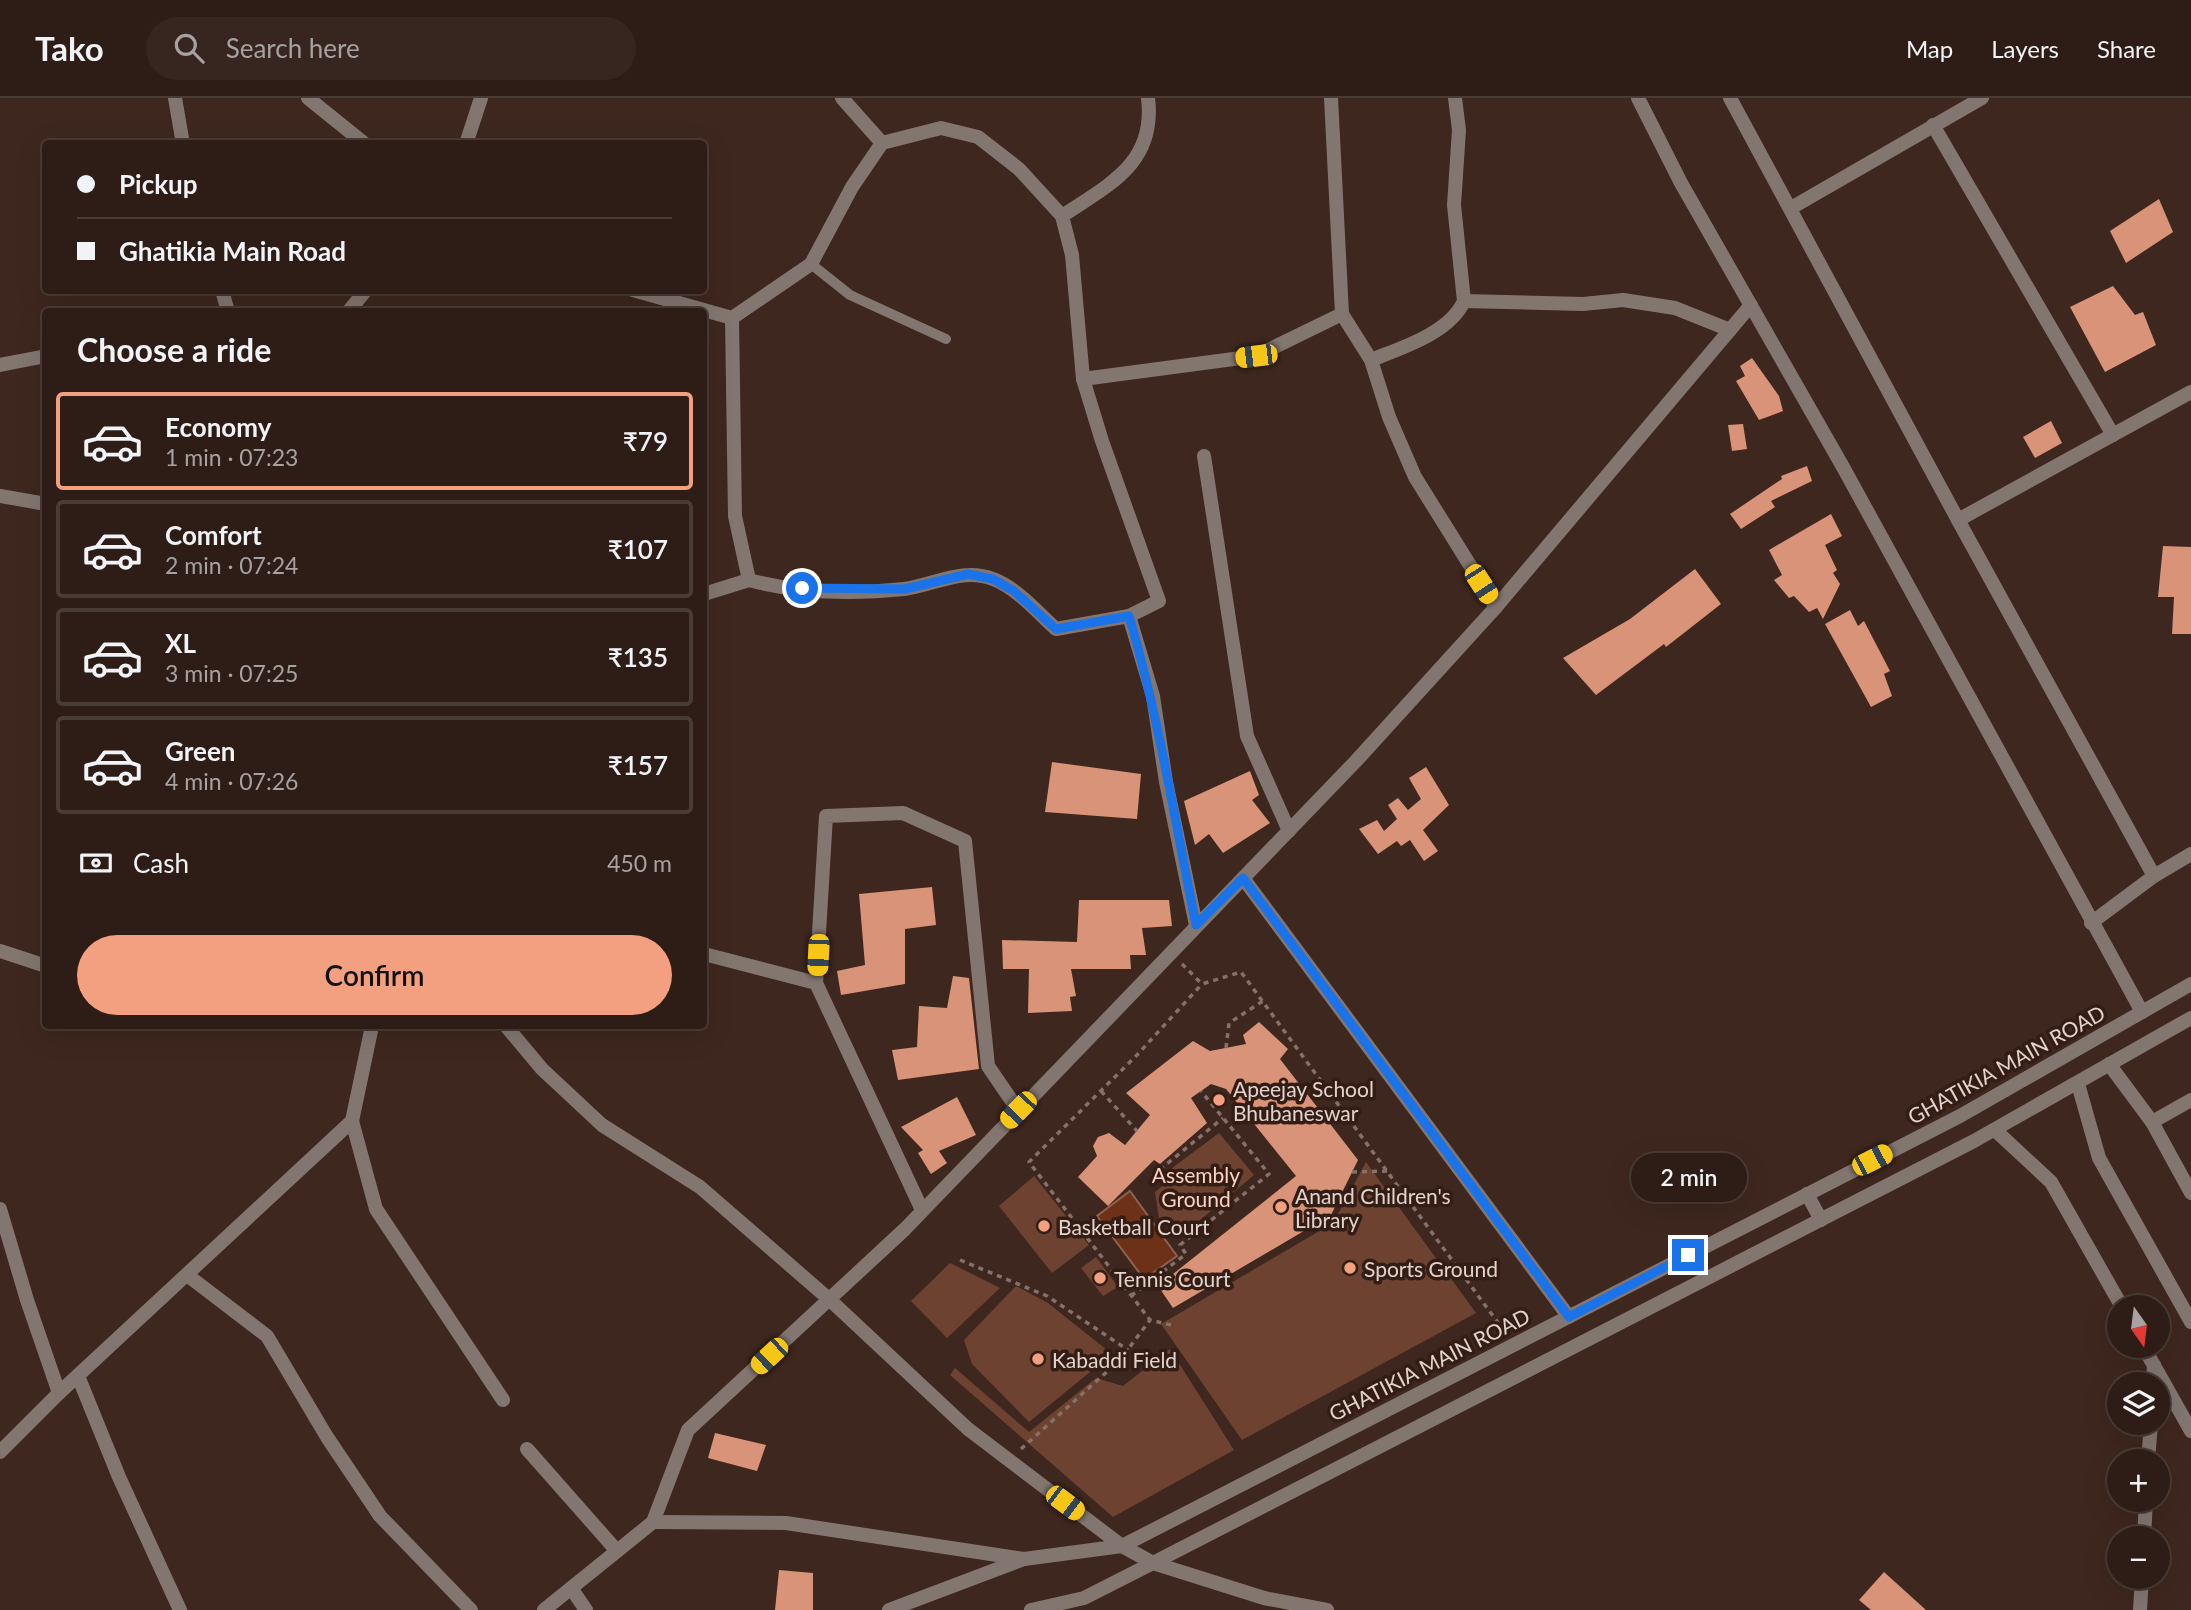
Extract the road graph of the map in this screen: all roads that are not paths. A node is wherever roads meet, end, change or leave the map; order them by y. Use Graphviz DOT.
graph roads {
  1 [pos="175,98"];
  2 [pos="308,98"];
  3 [pos="481,98"];
  4 [pos="842,98"];
  5 [pos="1148,98"];
  6 [pos="1331,98"];
  7 [pos="1455,98"];
  8 [pos="1639,98"];
  9 [pos="1730,98"];
  10 [pos="1982,98"];
  11 [pos="1933,125"];
  12 [pos="182,140"];
  13 [pos="360,140"];
  14 [pos="467,140"];
  15 [pos="882,143"];
  16 [pos="1791,208"];
  17 [pos="1062,216"];
  18 [pos="811,264"];
  19 [pos="363,294"];
  20 [pos="647,294"];
  21 [pos="1464,301"];
  22 [pos="1751,305"];
  23 [pos="351,308"];
  24 [pos="697,308"];
  25 [pos="707,311"];
  26 [pos="1342,314"];
  27 [pos="732,318"];
  28 [pos="1730,330"];
  29 [pos="946,339"];
  30 [pos="41,357"];
  31 [pos="1371,360"];
  32 [pos="0,365"];
  33 [pos="1083,379"];
  34 [pos="2191,391"];
  35 [pos="2113,435"];
  36 [pos="1203,456"];
  37 [pos="0,496"];
  38 [pos="42,503"];
  39 [pos="1958,520"];
  40 [pos="749,580"];
  41 [pos="707,593"];
  42 [pos="1496,607"];
  43 [pos="1129,616"];
  44 [pos="1289,831"];
  45 [pos="2191,854"];
  46 [pos="2154,876"];
  47 [pos="1243,878"];
  48 [pos="2091,922"];
  49 [pos="1196,925"];
  50 [pos="0,951"];
  51 [pos="707,955"];
  52 [pos="42,965"];
  53 [pos="816,983"];
  54 [pos="2191,984"];
  55 [pos="2142,1012"];
  56 [pos="2191,1018"];
  57 [pos="371,1029"];
  58 [pos="509,1029"];
  59 [pos="2109,1064"];
  60 [pos="2078,1084"];
  61 [pos="2191,1100"];
  62 [pos="1018,1110"];
  63 [pos="352,1121"];
  64 [pos="2152,1122"];
  65 [pos="1995,1130"];
  66 [pos="2191,1193"];
  67 [pos="1807,1194"];
  68 [pos="0,1209"];
  69 [pos="922,1210"];
  70 [pos="1821,1220"];
  71 [pos="187,1275"];
  72 [pos="2115,1295"];
  73 [pos="830,1300"];
  74 [pos="1569,1317"];
  75 [pos="2191,1322"];
  76 [pos="2150,1358"];
  77 [pos="2154,1365"];
  78 [pos="2154,1372"];
  79 [pos="78,1376"];
  80 [pos="59,1393"];
  81 [pos="503,1400"];
  82 [pos="2191,1431"];
  83 [pos="527,1449"];
  84 [pos="0,1452"];
  85 [pos="653,1521"];
  86 [pos="1122,1546"];
  87 [pos="617,1551"];
  88 [pos="1024,1559"];
  89 [pos="1153,1563"];
  90 [pos="571,1588"];
  91 [pos="2141,1589"];
  92 [pos="1266,1604"];
  93 [pos="180,1610"];
  94 [pos="471,1610"];
  95 [pos="544,1610"];
  96 [pos="586,1610"];
  97 [pos="888,1610"];
  98 [pos="1031,1610"];
  99 [pos="1327,1610"];
  100 [pos="2140,1610"];
  1 -- 12 [label="street"];
  2 -- 13 [label="street"];
  3 -- 14 [label="street"];
  4 -- 15 [label="street"];
  5 -- 17 [label="street"];
  6 -- 26 [label="street"];
  7 -- 21 [label="street"];
  8 -- 22 [label="street"];
  9 -- 16 [label="street"];
  10 -- 11 [label="street"];
  11 -- 16 [label="street"];
  11 -- 35 [label="street"];
  15 -- 17 [label="street"];
  15 -- 18 [label="street"];
  16 -- 39 [label="street"];
  17 -- 33 [label="street"];
  18 -- 27 [label="street"];
  18 -- 29 [label="lane"];
  19 -- 23 [label="street"];
  20 -- 24 [label="street"];
  21 -- 28 [label="street"];
  21 -- 31 [label="street"];
  22 -- 28 [label="street"];
  22 -- 48 [label="street"];
  25 -- 27 [label="street"];
  26 -- 31 [label="street"];
  26 -- 33 [label="street"];
  27 -- 40 [label="street"];
  28 -- 42 [label="street"];
  30 -- 32 [label="street"];
  31 -- 42 [label="street"];
  33 -- 43 [label="street"];
  34 -- 35 [label="street"];
  35 -- 39 [label="street"];
  36 -- 44 [label="street"];
  37 -- 38 [label="street"];
  39 -- 46 [label="street"];
  40 -- 41 [label="street"];
  40 -- 43 [label="street"];
  42 -- 44 [label="street"];
  43 -- 49 [label="street"];
  44 -- 47 [label="street"];
  45 -- 46 [label="street"];
  46 -- 48 [label="street"];
  47 -- 49 [label="street"];
  47 -- 74 [label="street"];
  48 -- 55 [label="street"];
  49 -- 62 [label="street"];
  50 -- 52 [label="street"];
  51 -- 53 [label="street"];
  53 -- 62 [label="street"];
  53 -- 69 [label="street"];
  54 -- 55 [label="street, GHATIKIA MAIN ROAD"];
  55 -- 67 [label="street, GHATIKIA MAIN ROAD"];
  56 -- 59 [label="street"];
  57 -- 63 [label="street"];
  58 -- 73 [label="street"];
  59 -- 60 [label="street"];
  59 -- 64 [label="street"];
  60 -- 65 [label="street"];
  60 -- 75 [label="street"];
  61 -- 64 [label="street"];
  62 -- 69 [label="street"];
  63 -- 71 [label="street"];
  63 -- 81 [label="street"];
  64 -- 66 [label="street"];
  65 -- 70 [label="street"];
  65 -- 72 [label="street"];
  67 -- 70 [label="street"];
  67 -- 74 [label="street, GHATIKIA MAIN ROAD"];
  68 -- 80 [label="street"];
  69 -- 73 [label="street"];
  70 -- 89 [label="street"];
  71 -- 79 [label="street"];
  71 -- 94 [label="street"];
  73 -- 85 [label="street"];
  73 -- 86 [label="street"];
  74 -- 86 [label="street, GHATIKIA MAIN ROAD"];
  76 -- 77 [label="street"];
  77 -- 78 [label="street"];
  77 -- 82 [label="street"];
  79 -- 80 [label="street"];
  79 -- 93 [label="street"];
  80 -- 84 [label="street"];
  83 -- 87 [label="street"];
  85 -- 87 [label="street"];
  85 -- 88 [label="street"];
  86 -- 88 [label="street, GHATIKIA MAIN ROAD"];
  86 -- 89 [label="street"];
  87 -- 90 [label="street"];
  88 -- 97 [label="street, GHATIKIA MAIN ROAD"];
  89 -- 92 [label="street"];
  89 -- 98 [label="street"];
  90 -- 95 [label="street"];
  90 -- 96 [label="street"];
  91 -- 100 [label="street"];
  92 -- 99 [label="street"];
}
